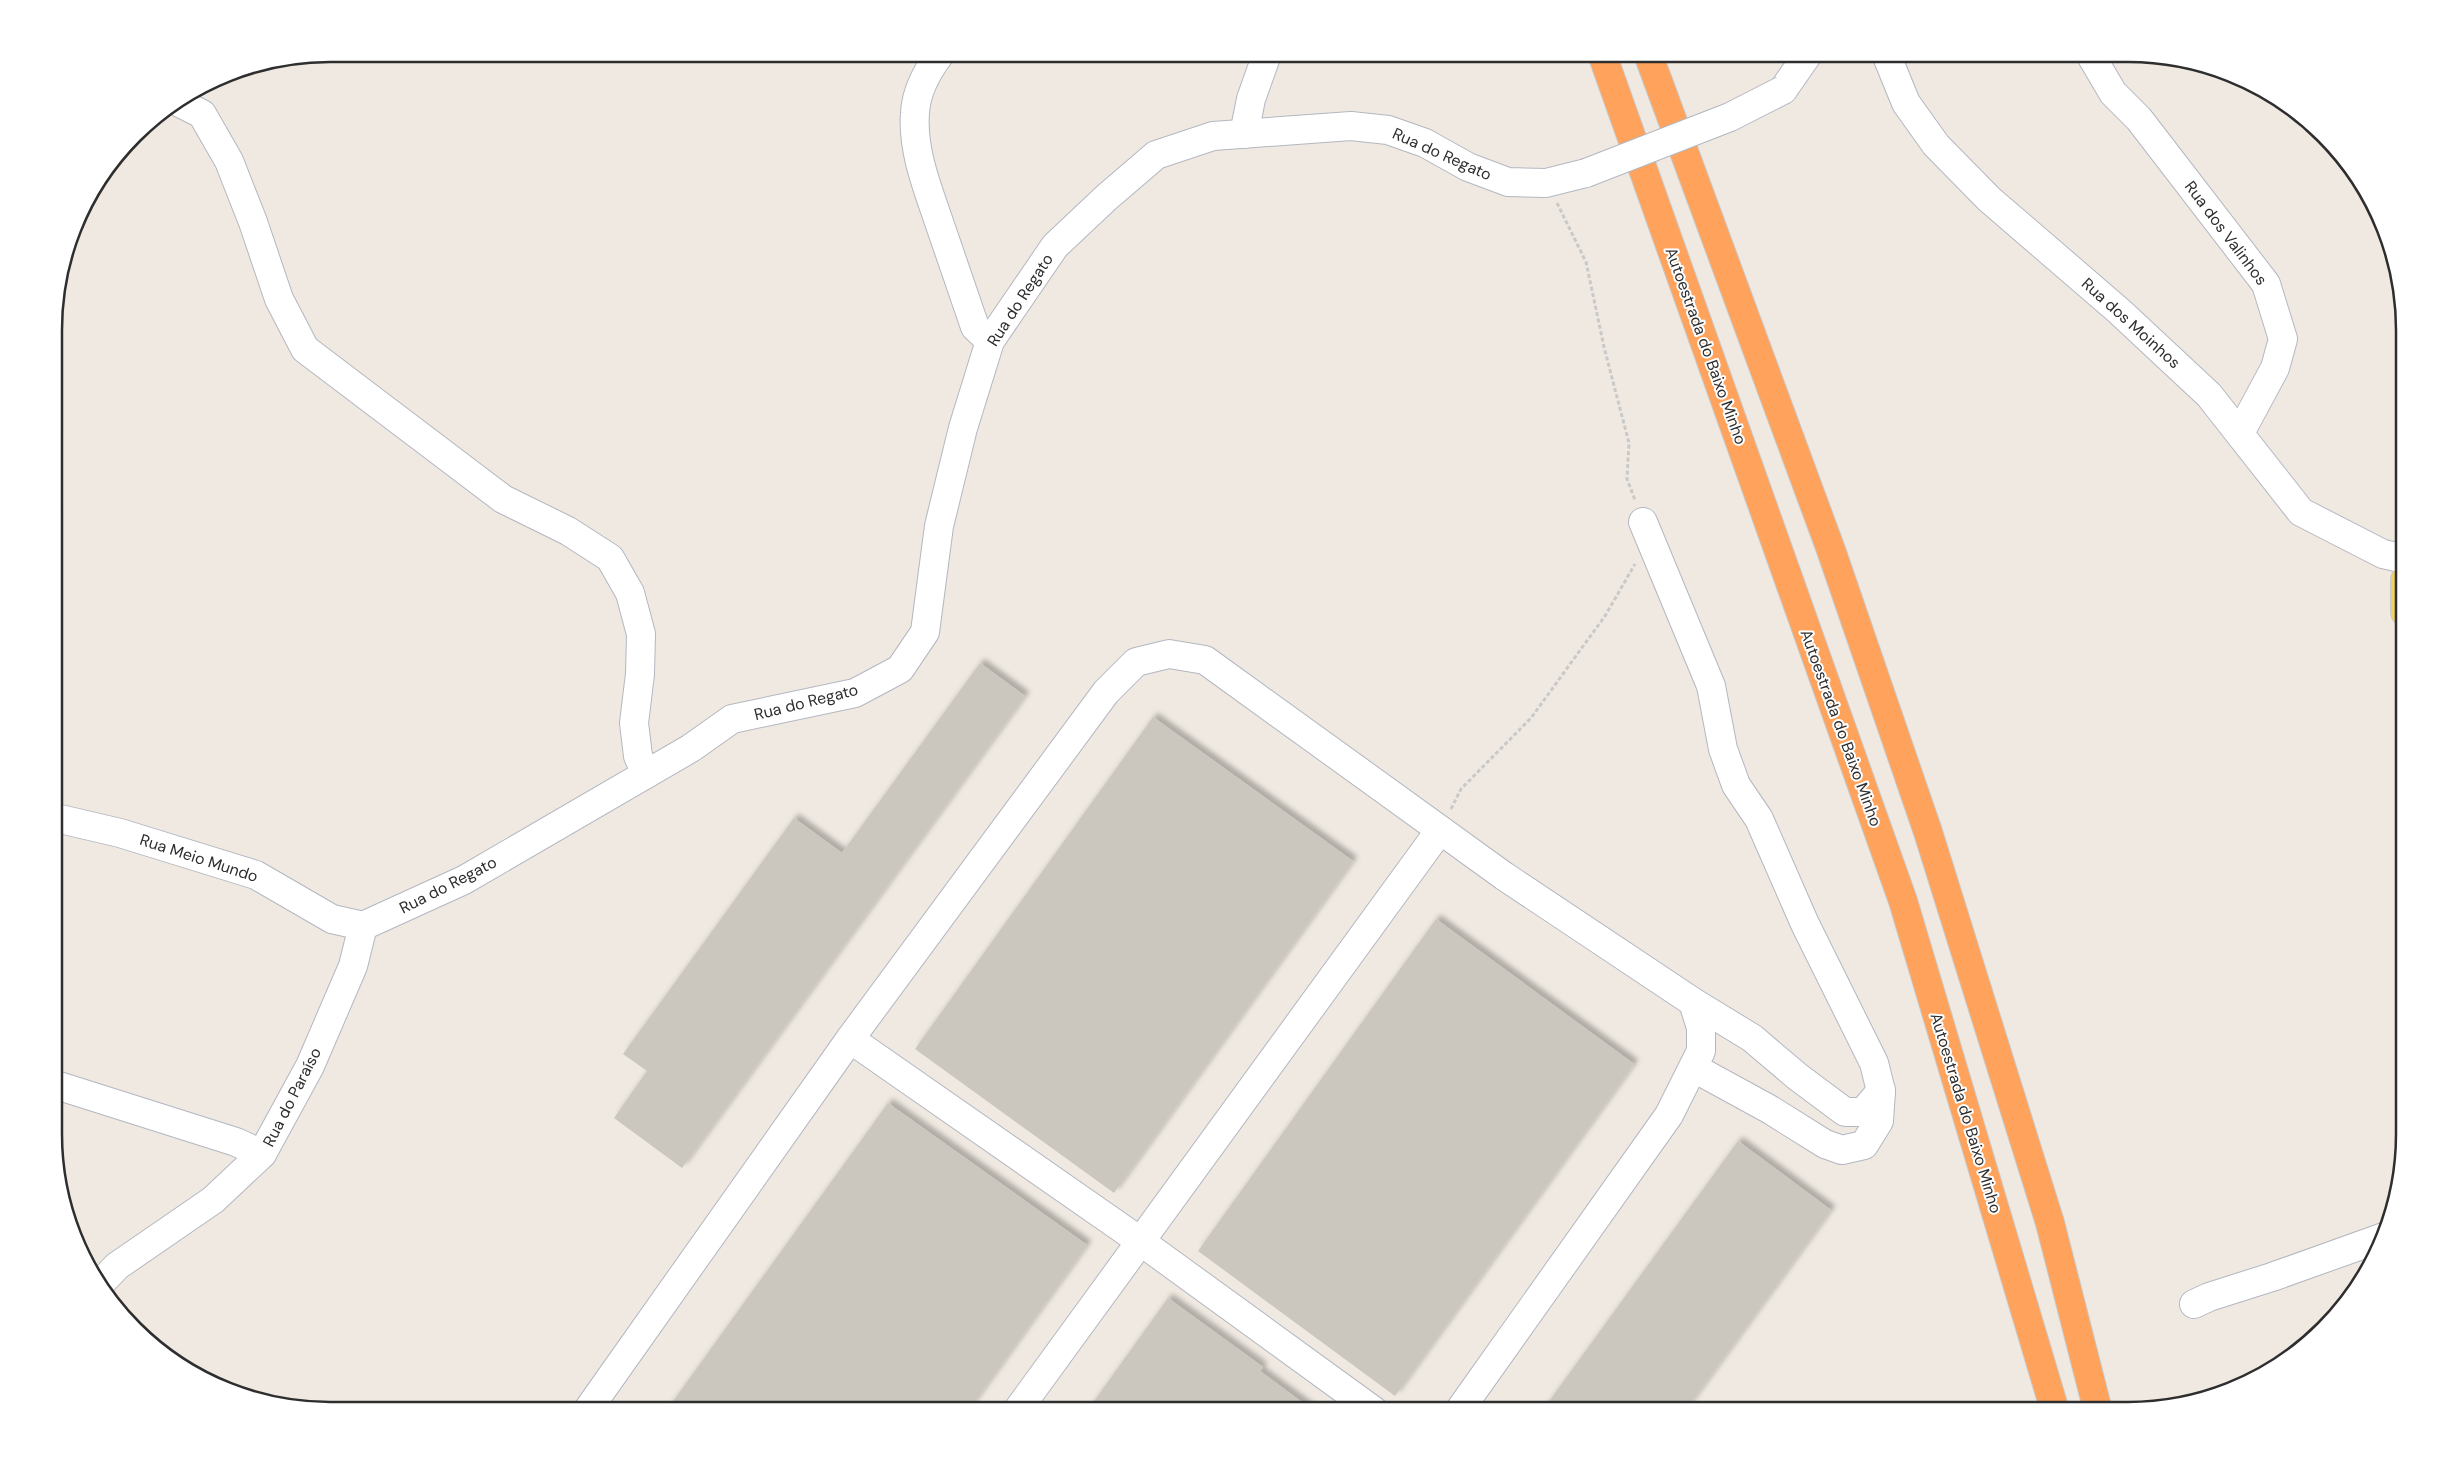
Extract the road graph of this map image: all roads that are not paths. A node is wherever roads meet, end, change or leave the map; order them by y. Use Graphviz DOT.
graph roads {
  1 [pos="934,62"];
  2 [pos="1264,62"];
  3 [pos="1605,62"];
  4 [pos="1651,62"];
  5 [pos="1802,62"];
  6 [pos="1889,62"];
  7 [pos="2095,62"];
  8 [pos="185,106"];
  9 [pos="1244,134"];
  10 [pos="990,341"];
  11 [pos="2240,433"];
  12 [pos="1643,522"];
  13 [pos="2396,557"];
  14 [pos="646,774"];
  15 [pos="62,819"];
  16 [pos="1440,830"];
  17 [pos="363,926"];
  18 [pos="1693,1002"];
  19 [pos="850,1039"];
  20 [pos="1694,1068"];
  21 [pos="62,1087"];
  22 [pos="1881,1091"];
  23 [pos="262,1154"];
  24 [pos="2375,1240"];
  25 [pos="1140,1241"];
  26 [pos="105,1279"];
  27 [pos="2194,1304"];
  28 [pos="593,1402"];
  29 [pos="1024,1402"];
  30 [pos="1362,1402"];
  31 [pos="1465,1402"];
  32 [pos="2052,1402"];
  33 [pos="2096,1402"];
  1 -- 10 [label="street"];
  2 -- 9 [label="street"];
  3 -- 32 [label="highway, Autoestrada do Baixo Minho"];
  4 -- 33 [label="highway"];
  5 -- 9 [label="street, Rua do Regato, bridge"];
  6 -- 11 [label="street, Rua dos Moinhos"];
  7 -- 11 [label="street, Rua dos Valinhos"];
  8 -- 14 [label="street"];
  9 -- 10 [label="street, Rua do Regato"];
  10 -- 14 [label="street, Rua do Regato"];
  11 -- 13 [label="street, Rua dos Moinhos"];
  12 -- 22 [label="street"];
  14 -- 17 [label="street, Rua do Regato"];
  15 -- 17 [label="street, Rua Meio Mundo"];
  16 -- 18 [label="street"];
  16 -- 19 [label="street"];
  16 -- 25 [label="street"];
  17 -- 23 [label="street, Rua do Paraíso"];
  18 -- 20 [label="street"];
  18 -- 22 [label="street"];
  19 -- 25 [label="street"];
  19 -- 28 [label="street"];
  20 -- 22 [label="street"];
  20 -- 31 [label="street"];
  21 -- 23 [label="street"];
  23 -- 26 [label="street, Rua do Paraíso"];
  24 -- 27 [label="street"];
  25 -- 29 [label="street"];
  25 -- 30 [label="street"];
}
